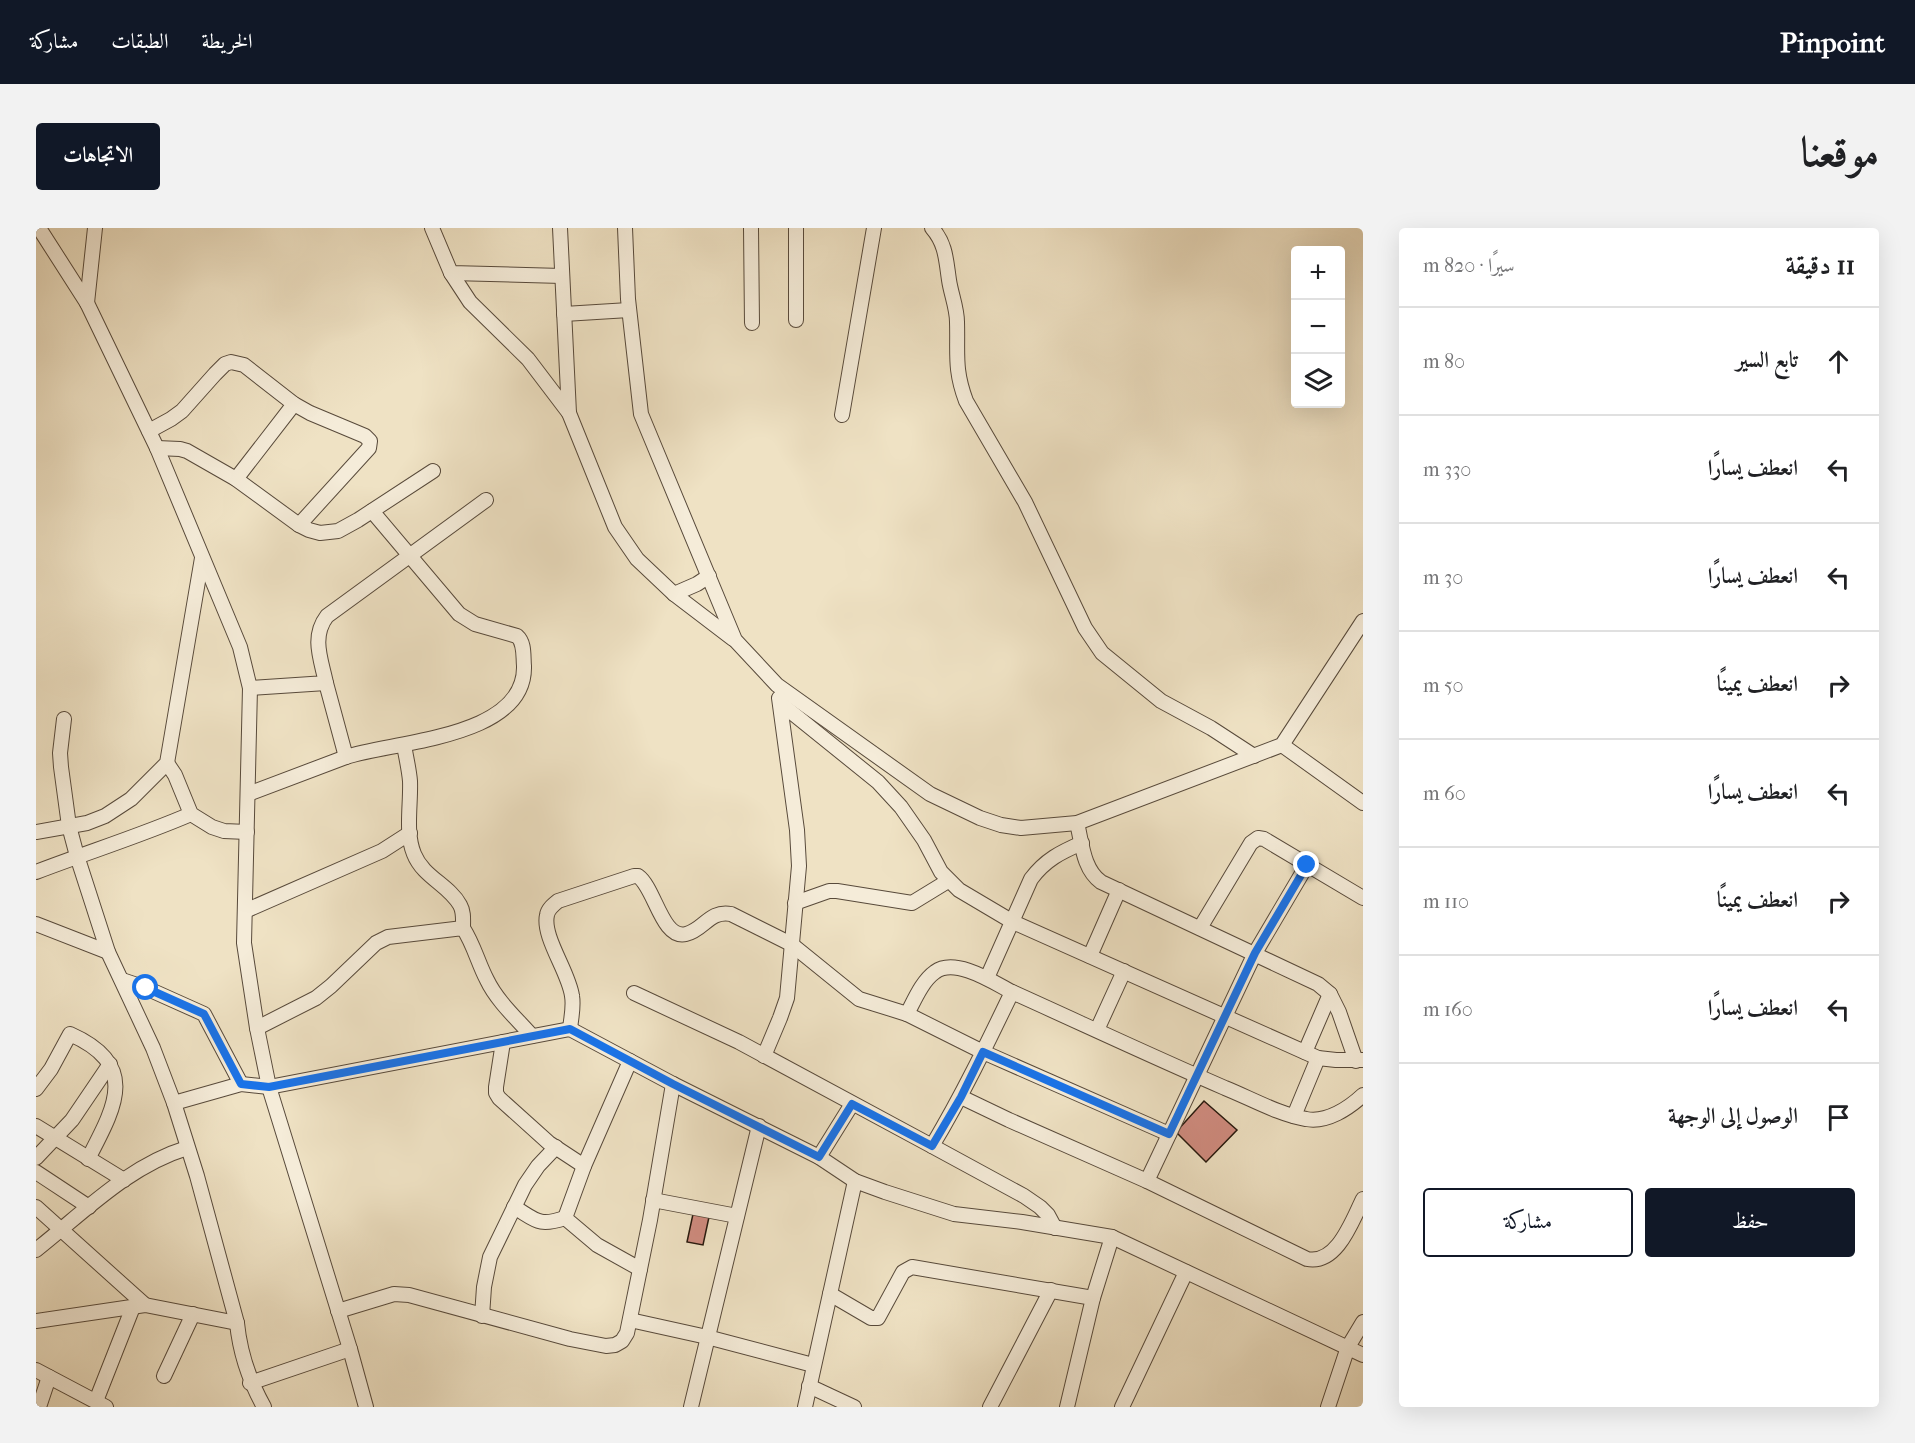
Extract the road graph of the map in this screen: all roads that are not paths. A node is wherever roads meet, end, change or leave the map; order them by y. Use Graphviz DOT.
graph roads {
  1 [pos="39,228"];
  2 [pos="95,228"];
  3 [pos="432,228"];
  4 [pos="560,228"];
  5 [pos="625,228"];
  6 [pos="751,228"];
  7 [pos="796,228"];
  8 [pos="874,228"];
  9 [pos="939,230"];
  10 [pos="451,273"];
  11 [pos="561,276"];
  12 [pos="87,303"];
  13 [pos="629,310"];
  14 [pos="564,314"];
  15 [pos="796,320"];
  16 [pos="752,323"];
  17 [pos="294,404"];
  18 [pos="569,413"];
  19 [pos="842,415"];
  20 [pos="149,431"];
  21 [pos="157,448"];
  22 [pos="433,471"];
  23 [pos="236,478"];
  24 [pos="486,500"];
  25 [pos="372,512"];
  26 [pos="299,525"];
  27 [pos="409,556"];
  28 [pos="202,558"];
  29 [pos="709,576"];
  30 [pos="674,594"];
  31 [pos="1363,621"];
  32 [pos="735,640"];
  33 [pos="326,683"];
  34 [pos="777,685"];
  35 [pos="250,688"];
  36 [pos="780,703"];
  37 [pos="64,719"];
  38 [pos="404,745"];
  39 [pos="1282,745"];
  40 [pos="1254,756"];
  41 [pos="346,757"];
  42 [pos="167,764"];
  43 [pos="248,794"];
  44 [pos="1363,803"];
  45 [pos="191,814"];
  46 [pos="1077,823"];
  47 [pos="69,826"];
  48 [pos="36,832"];
  49 [pos="247,832"];
  50 [pos="410,833"];
  51 [pos="1082,843"];
  52 [pos="76,856"];
  53 [pos="1307,865"];
  54 [pos="36,872"];
  55 [pos="948,880"];
  56 [pos="1119,890"];
  57 [pos="1363,898"];
  58 [pos="795,903"];
  59 [pos="244,910"];
  60 [pos="1013,922"];
  61 [pos="36,924"];
  62 [pos="463,928"];
  63 [pos="1200,928"];
  64 [pos="792,944"];
  65 [pos="108,952"];
  66 [pos="1255,953"];
  67 [pos="1090,956"];
  68 [pos="1124,971"];
  69 [pos="987,978"];
  70 [pos="122,980"];
  71 [pos="1012,992"];
  72 [pos="634,993"];
  73 [pos="1330,994"];
  74 [pos="907,1014"];
  75 [pos="1225,1016"];
  76 [pos="257,1028"];
  77 [pos="570,1029"];
  78 [pos="1097,1030"];
  79 [pos="532,1036"];
  80 [pos="503,1042"];
  81 [pos="983,1052"];
  82 [pos="1312,1055"];
  83 [pos="764,1056"];
  84 [pos="630,1061"];
  85 [pos="1359,1061"];
  86 [pos="110,1064"];
  87 [pos="1197,1076"];
  88 [pos="241,1084"];
  89 [pos="673,1084"];
  90 [pos="269,1087"];
  91 [pos="36,1089"];
  92 [pos="1363,1095"];
  93 [pos="961,1097"];
  94 [pos="174,1103"];
  95 [pos="852,1104"];
  96 [pos="1294,1116"];
  97 [pos="36,1126"];
  98 [pos="759,1126"];
  99 [pos="1169,1134"];
  100 [pos="54,1139"];
  101 [pos="932,1146"];
  102 [pos="556,1147"];
  103 [pos="187,1148"];
  104 [pos="819,1157"];
  105 [pos="36,1158"];
  106 [pos="88,1159"];
  107 [pos="584,1166"];
  108 [pos="36,1172"];
  109 [pos="124,1180"];
  110 [pos="855,1180"];
  111 [pos="1147,1181"];
  112 [pos="1363,1199"];
  113 [pos="653,1200"];
  114 [pos="36,1207"];
  115 [pos="89,1207"];
  116 [pos="514,1207"];
  117 [pos="737,1216"];
  118 [pos="565,1218"];
  119 [pos="1055,1228"];
  120 [pos="62,1229"];
  121 [pos="1112,1237"];
  122 [pos="36,1250"];
  123 [pos="640,1269"];
  124 [pos="1186,1272"];
  125 [pos="1051,1290"];
  126 [pos="830,1294"];
  127 [pos="1093,1298"];
  128 [pos="139,1306"];
  129 [pos="338,1311"];
  130 [pos="193,1314"];
  131 [pos="482,1316"];
  132 [pos="630,1320"];
  133 [pos="36,1321"];
  134 [pos="1363,1322"];
  135 [pos="237,1323"];
  136 [pos="707,1337"];
  137 [pos="1348,1347"];
  138 [pos="350,1349"];
  139 [pos="1363,1355"];
  140 [pos="813,1365"];
  141 [pos="36,1370"];
  142 [pos="164,1376"];
  143 [pos="49,1377"];
  144 [pos="250,1383"];
  145 [pos="809,1386"];
  146 [pos="91,1402"];
  147 [pos="1068,1404"];
  148 [pos="39,1407"];
  149 [pos="264,1407"];
  150 [pos="366,1407"];
  151 [pos="691,1407"];
  152 [pos="805,1407"];
  153 [pos="854,1407"];
  154 [pos="990,1407"];
  155 [pos="1082,1407"];
  156 [pos="1122,1407"];
  157 [pos="1328,1407"];
  1 -- 12 [label="street"];
  2 -- 12 [label="street"];
  3 -- 10 [label="street"];
  4 -- 11 [label="street"];
  5 -- 13 [label="street"];
  6 -- 16 [label="street"];
  7 -- 15 [label="street"];
  8 -- 19 [label="street"];
  9 -- 40 [label="street"];
  10 -- 11 [label="street"];
  10 -- 18 [label="street"];
  11 -- 14 [label="street"];
  12 -- 20 [label="street"];
  13 -- 14 [label="street"];
  13 -- 29 [label="street"];
  14 -- 18 [label="street"];
  17 -- 20 [label="street"];
  17 -- 23 [label="street"];
  17 -- 26 [label="street"];
  18 -- 30 [label="street"];
  20 -- 21 [label="street"];
  21 -- 23 [label="street"];
  21 -- 28 [label="street"];
  22 -- 25 [label="street"];
  23 -- 26 [label="street"];
  24 -- 27 [label="street"];
  25 -- 26 [label="street"];
  25 -- 27 [label="street"];
  27 -- 33 [label="street"];
  27 -- 38 [label="street"];
  28 -- 35 [label="street"];
  28 -- 42 [label="street"];
  29 -- 30 [label="street"];
  29 -- 32 [label="street"];
  30 -- 32 [label="street"];
  31 -- 39 [label="street"];
  32 -- 34 [label="street"];
  33 -- 35 [label="street"];
  33 -- 41 [label="street"];
  34 -- 36 [label="street"];
  34 -- 46 [label="street"];
  35 -- 43 [label="street"];
  36 -- 55 [label="street"];
  36 -- 58 [label="street"];
  37 -- 47 [label="street"];
  38 -- 41 [label="street"];
  38 -- 50 [label="street"];
  39 -- 40 [label="street"];
  39 -- 44 [label="street"];
  40 -- 46 [label="street"];
  41 -- 43 [label="street"];
  42 -- 45 [label="street"];
  42 -- 47 [label="street"];
  43 -- 49 [label="street"];
  45 -- 49 [label="street"];
  45 -- 52 [label="street"];
  46 -- 51 [label="street"];
  47 -- 48 [label="street"];
  47 -- 52 [label="street"];
  49 -- 59 [label="street"];
  50 -- 59 [label="street"];
  50 -- 62 [label="street"];
  51 -- 56 [label="street"];
  51 -- 60 [label="street"];
  52 -- 54 [label="street"];
  52 -- 65 [label="street"];
  53 -- 57 [label="street"];
  53 -- 63 [label="street"];
  53 -- 66 [label="street"];
  55 -- 58 [label="street"];
  55 -- 60 [label="street"];
  56 -- 63 [label="street"];
  56 -- 67 [label="street"];
  58 -- 64 [label="street"];
  59 -- 76 [label="street"];
  60 -- 67 [label="street"];
  60 -- 69 [label="street"];
  61 -- 65 [label="street"];
  62 -- 76 [label="street"];
  62 -- 79 [label="street"];
  63 -- 66 [label="street"];
  64 -- 74 [label="street"];
  64 -- 77 [label="street"];
  64 -- 83 [label="street"];
  65 -- 70 [label="street"];
  66 -- 73 [label="street"];
  66 -- 75 [label="street"];
  67 -- 68 [label="street"];
  68 -- 75 [label="street"];
  68 -- 78 [label="street"];
  69 -- 71 [label="street"];
  69 -- 74 [label="street"];
  70 -- 88 [label="street"];
  70 -- 94 [label="street"];
  71 -- 78 [label="street"];
  71 -- 81 [label="street"];
  72 -- 83 [label="street"];
  73 -- 82 [label="street"];
  73 -- 85 [label="street"];
  74 -- 81 [label="street"];
  75 -- 82 [label="street"];
  75 -- 87 [label="street"];
  76 -- 90 [label="street"];
  77 -- 79 [label="street"];
  77 -- 84 [label="street"];
  78 -- 87 [label="street"];
  79 -- 80 [label="street"];
  80 -- 90 [label="street"];
  80 -- 102 [label="street"];
  81 -- 93 [label="street"];
  81 -- 99 [label="street"];
  82 -- 85 [label="street"];
  82 -- 96 [label="street"];
  83 -- 95 [label="street"];
  84 -- 89 [label="street"];
  84 -- 107 [label="street"];
  86 -- 91 [label="street"];
  86 -- 100 [label="street"];
  86 -- 106 [label="street"];
  87 -- 96 [label="street"];
  87 -- 99 [label="street"];
  88 -- 90 [label="street"];
  88 -- 94 [label="street"];
  89 -- 98 [label="street"];
  89 -- 113 [label="street"];
  90 -- 129 [label="street"];
  92 -- 96 [label="street"];
  93 -- 101 [label="street"];
  93 -- 111 [label="street"];
  94 -- 103 [label="street"];
  95 -- 101 [label="street"];
  95 -- 104 [label="street"];
  97 -- 100 [label="street"];
  98 -- 104 [label="street"];
  98 -- 117 [label="street"];
  99 -- 111 [label="street"];
  100 -- 105 [label="street"];
  100 -- 106 [label="street"];
  101 -- 119 [label="street"];
  102 -- 107 [label="street"];
  102 -- 116 [label="street"];
  103 -- 109 [label="street"];
  103 -- 135 [label="street"];
  104 -- 110 [label="street"];
  106 -- 109 [label="street"];
  107 -- 118 [label="street"];
  108 -- 115 [label="street"];
  109 -- 115 [label="street"];
  110 -- 119 [label="street"];
  110 -- 126 [label="street"];
  111 -- 112 [label="street"];
  113 -- 117 [label="street"];
  113 -- 123 [label="street"];
  114 -- 120 [label="street"];
  115 -- 120 [label="street"];
  116 -- 118 [label="street"];
  116 -- 131 [label="street"];
  117 -- 136 [label="street"];
  118 -- 123 [label="street"];
  119 -- 121 [label="street"];
  120 -- 122 [label="street"];
  120 -- 128 [label="street"];
  121 -- 124 [label="street"];
  121 -- 127 [label="street"];
  123 -- 132 [label="street"];
  124 -- 137 [label="street"];
  124 -- 156 [label="street"];
  125 -- 126 [label="street"];
  125 -- 127 [label="street"];
  125 -- 154 [label="street"];
  126 -- 140 [label="street"];
  127 -- 147 [label="street"];
  128 -- 130 [label="street"];
  128 -- 133 [label="street"];
  128 -- 146 [label="street"];
  129 -- 131 [label="street"];
  129 -- 138 [label="street"];
  130 -- 135 [label="street"];
  130 -- 142 [label="street"];
  131 -- 132 [label="street"];
  132 -- 136 [label="street"];
  134 -- 137 [label="street"];
  135 -- 144 [label="street"];
  136 -- 140 [label="street"];
  136 -- 151 [label="street"];
  137 -- 139 [label="street"];
  137 -- 157 [label="street"];
  138 -- 144 [label="street"];
  138 -- 150 [label="street"];
  140 -- 145 [label="street"];
  141 -- 143 [label="street"];
  143 -- 146 [label="street"];
  143 -- 148 [label="street"];
  144 -- 149 [label="street"];
  145 -- 152 [label="street"];
  145 -- 153 [label="street"];
  147 -- 155 [label="street"];
}
